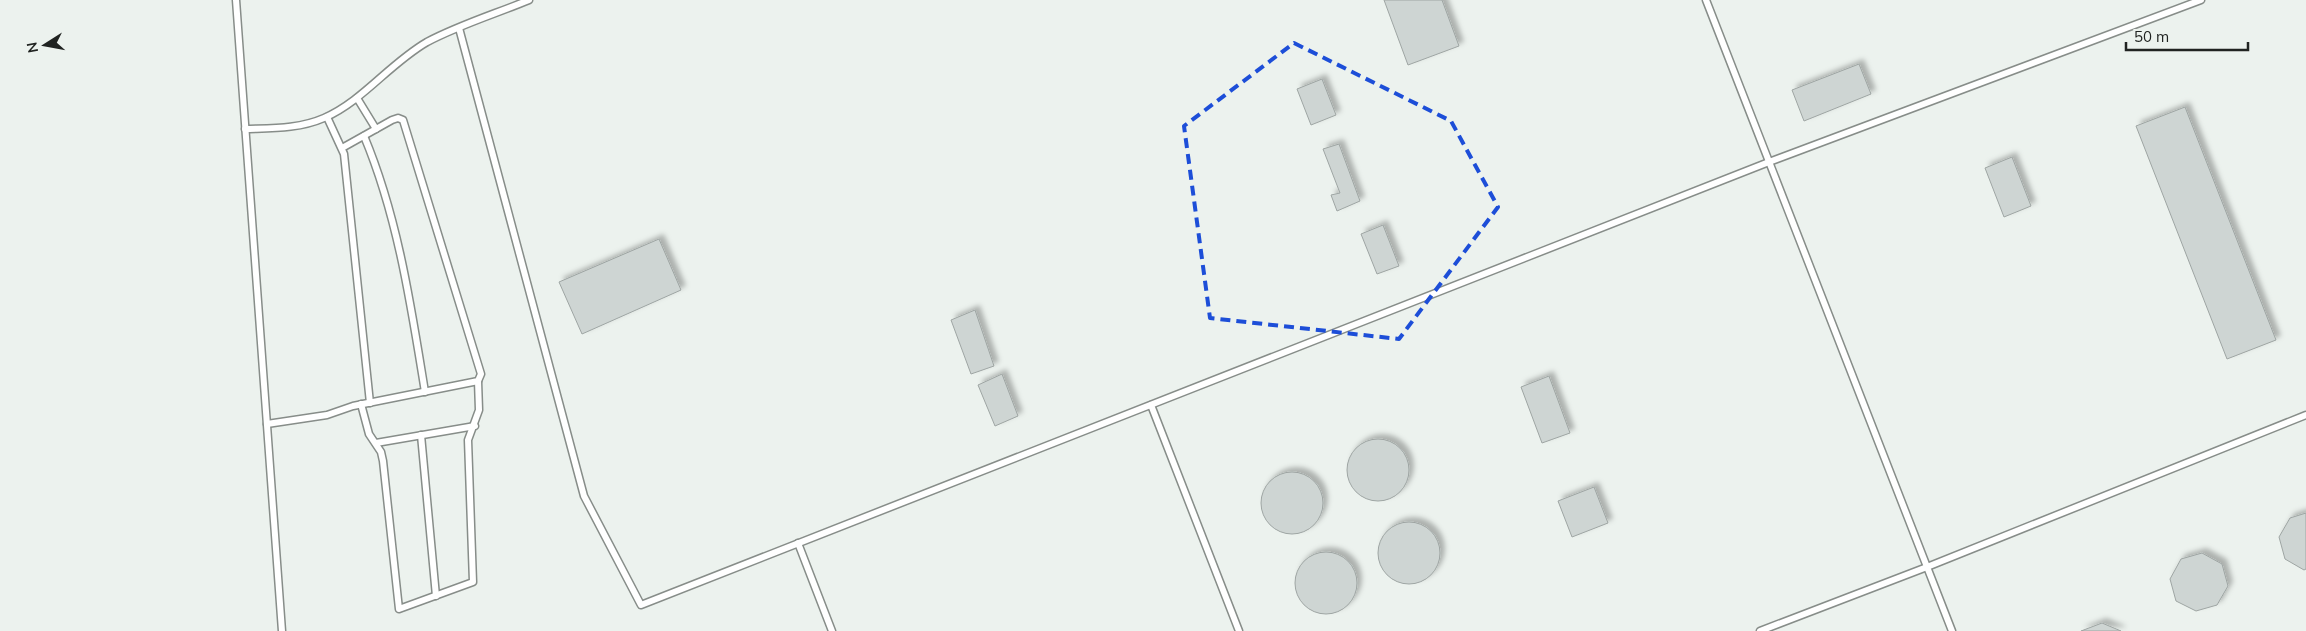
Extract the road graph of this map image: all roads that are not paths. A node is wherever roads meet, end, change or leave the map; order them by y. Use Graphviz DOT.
graph roads {
  1 [pos="236,0"];
  2 [pos="529,0"];
  3 [pos="1706,0"];
  4 [pos="2201,0"];
  5 [pos="459,28"];
  6 [pos="356,98"];
  7 [pos="325,118"];
  8 [pos="245,129"];
  9 [pos="376,129"];
  10 [pos="364,136"];
  11 [pos="342,148"];
  12 [pos="1769,162"];
  13 [pos="478,381"];
  14 [pos="425,392"];
  15 [pos="370,403"];
  16 [pos="361,404"];
  17 [pos="1151,405"];
  18 [pos="2306,415"];
  19 [pos="267,424"];
  20 [pos="475,426"];
  21 [pos="421,435"];
  22 [pos="376,443"];
  23 [pos="798,543"];
  24 [pos="1927,567"];
  25 [pos="436,596"];
  26 [pos="282,631"];
  27 [pos="832,631"];
  28 [pos="1239,631"];
  29 [pos="1760,631"];
  30 [pos="1952,631"];
  1 -- 8 [label="lane"];
  2 -- 5 [label="lane"];
  3 -- 12 [label="lane"];
  4 -- 12 [label="lane"];
  5 -- 6 [label="lane"];
  5 -- 23 [label="lane"];
  6 -- 7 [label="lane"];
  6 -- 9 [label="lane"];
  7 -- 8 [label="lane"];
  7 -- 11 [label="lane"];
  8 -- 19 [label="lane"];
  9 -- 10 [label="lane"];
  9 -- 13 [label="lane"];
  10 -- 11 [label="lane"];
  10 -- 14 [label="lane"];
  11 -- 15 [label="lane"];
  12 -- 17 [label="lane"];
  12 -- 24 [label="lane"];
  13 -- 14 [label="lane"];
  13 -- 20 [label="lane"];
  14 -- 15 [label="lane"];
  15 -- 16 [label="lane"];
  16 -- 19 [label="lane"];
  16 -- 22 [label="lane"];
  17 -- 23 [label="lane"];
  17 -- 28 [label="lane"];
  18 -- 24 [label="lane"];
  19 -- 26 [label="lane"];
  20 -- 21 [label="lane"];
  20 -- 25 [label="lane"];
  21 -- 22 [label="lane"];
  21 -- 25 [label="lane"];
  22 -- 25 [label="lane"];
  23 -- 27 [label="lane"];
  24 -- 29 [label="lane"];
  24 -- 30 [label="lane"];
}
